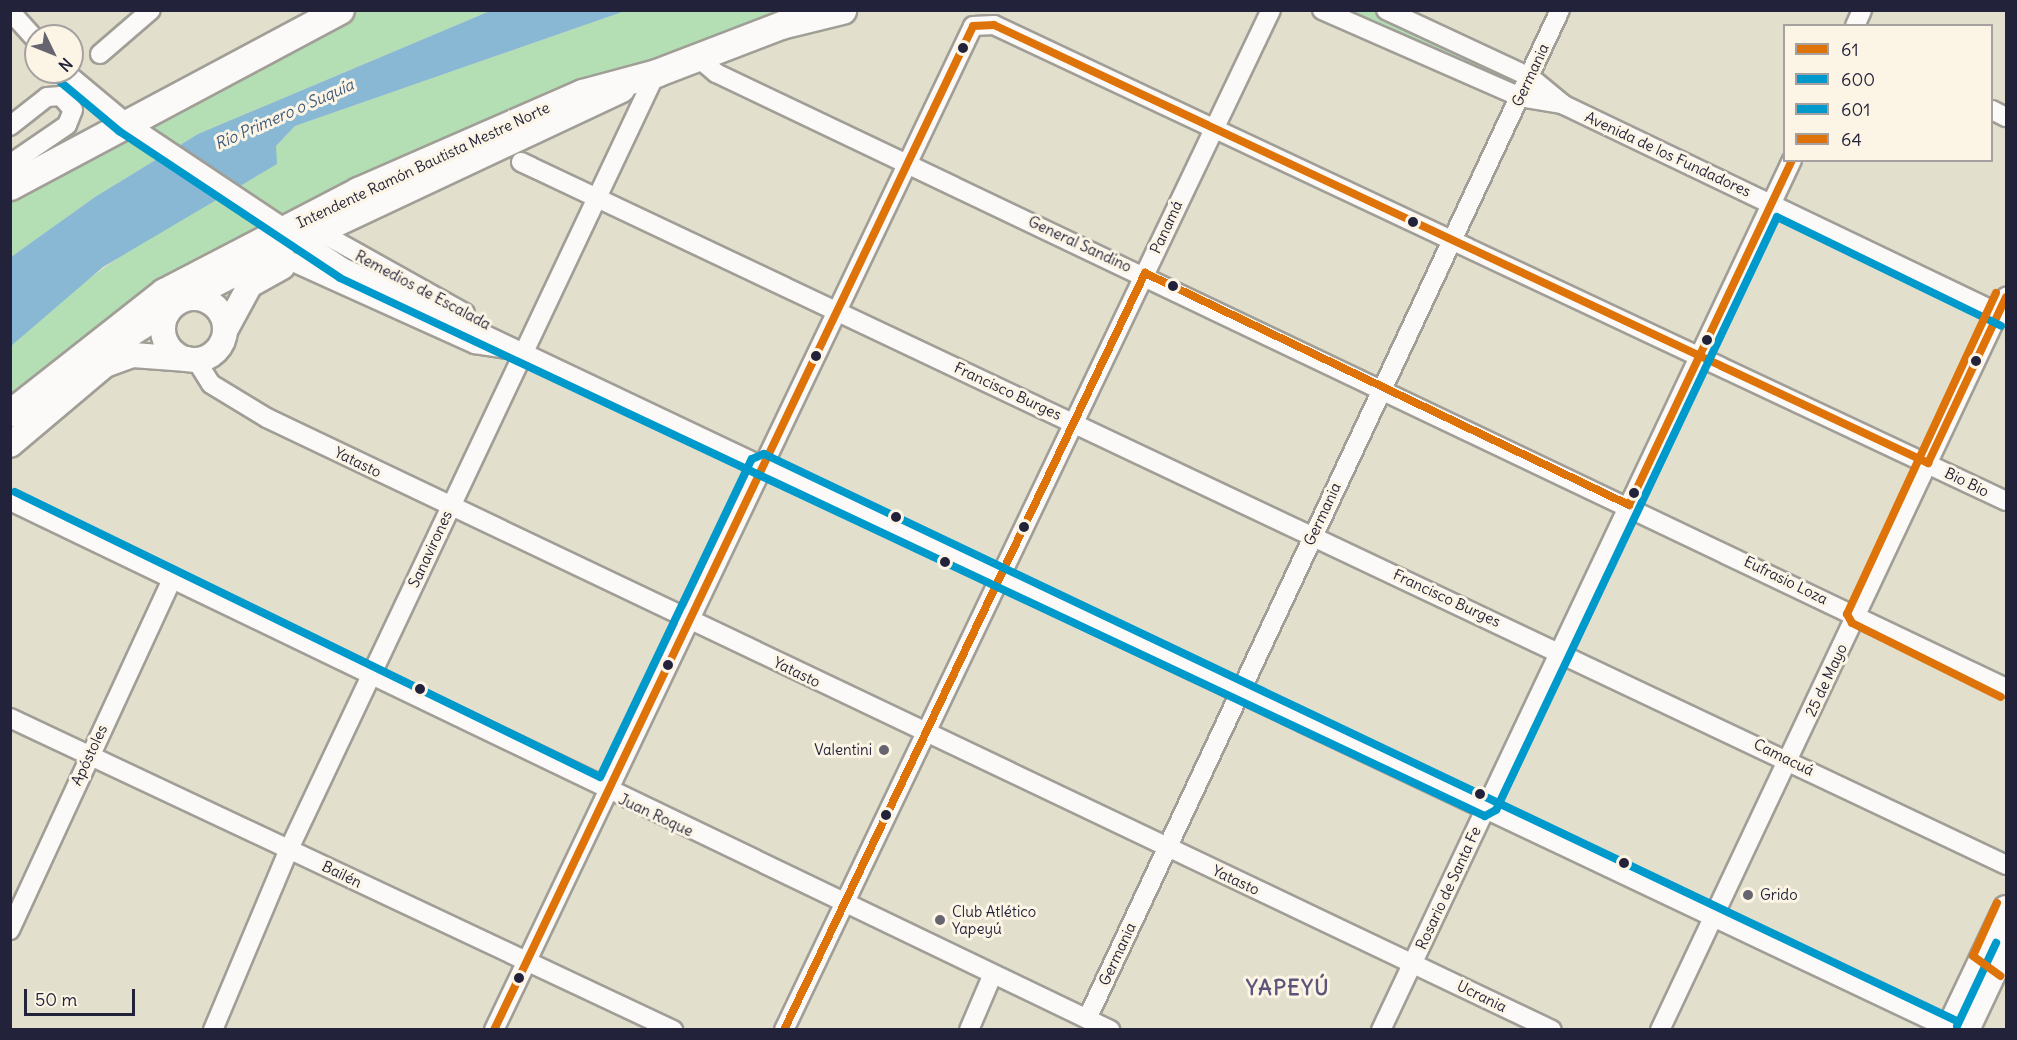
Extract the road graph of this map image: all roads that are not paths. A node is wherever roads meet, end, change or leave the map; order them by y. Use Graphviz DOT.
graph roads {
  1 [pos="151,10"];
  2 [pos="340,10"];
  3 [pos="842,10"];
  4 [pos="1271,10"];
  5 [pos="1322,10"];
  6 [pos="1386,10"];
  7 [pos="1560,10"];
  8 [pos="1862,10"];
  9 [pos="10,11"];
  10 [pos="1856,24"];
  11 [pos="24,27"];
  12 [pos="100,54"];
  13 [pos="697,57"];
  14 [pos="656,73"];
  15 [pos="1530,77"];
  16 [pos="79,84"];
  17 [pos="1520,97"];
  18 [pos="1564,105"];
  19 [pos="1993,110"];
  20 [pos="2007,117"];
  21 [pos="125,122"];
  22 [pos="10,126"];
  23 [pos="1213,129"];
  24 [pos="520,162"];
  25 [pos="1791,162"];
  26 [pos="904,163"];
  27 [pos="10,164"];
  28 [pos="10,186"];
  29 [pos="598,199"];
  30 [pos="1772,203"];
  31 [pos="320,232"];
  32 [pos="1450,240"];
  33 [pos="283,241"];
  34 [pos="1145,273"];
  35 [pos="192,296"];
  36 [pos="835,309"];
  37 [pos="2004,309"];
  38 [pos="166,312"];
  39 [pos="226,329"];
  40 [pos="525,351"];
  41 [pos="1699,356"];
  42 [pos="192,360"];
  43 [pos="1382,387"];
  44 [pos="20,406"];
  45 [pos="1074,422"];
  46 [pos="10,445"];
  47 [pos="1928,463"];
  48 [pos="761,464"];
  49 [pos="10,501"];
  50 [pos="2007,501"];
  51 [pos="1629,505"];
  52 [pos="449,507"];
  53 [pos="1312,535"];
  54 [pos="1000,577"];
  55 [pos="171,582"];
  56 [pos="1857,614"];
  57 [pos="688,620"];
  58 [pos="1560,651"];
  59 [pos="370,677"];
  60 [pos="2007,688"];
  61 [pos="1240,690"];
  62 [pos="10,718"];
  63 [pos="925,733"];
  64 [pos="88,754"];
  65 [pos="1788,759"];
  66 [pos="605,791"];
  67 [pos="1487,807"];
  68 [pos="1166,848"];
  69 [pos="289,849"];
  70 [pos="2007,865"];
  71 [pos="844,904"];
  72 [pos="2007,908"];
  73 [pos="1715,914"];
  74 [pos="10,930"];
  75 [pos="1999,958"];
  76 [pos="525,960"];
  77 [pos="1413,963"];
  78 [pos="992,976"];
  79 [pos="1087,1019"];
  80 [pos="213,1029"];
  81 [pos="494,1029"];
  82 [pos="673,1029"];
  83 [pos="784,1029"];
  84 [pos="969,1029"];
  85 [pos="1110,1029"];
  86 [pos="1381,1029"];
  87 [pos="1552,1029"];
  88 [pos="1660,1029"];
  89 [pos="1954,1029"];
  1 -- 12 [label="street"];
  2 -- 21 [label="main road"];
  3 -- 13 [label="main road, Intendente Ramón Bautista Mestre Norte"];
  4 -- 23 [label="street, Panamá"];
  5 -- 17 [label="street, Avenida de los Fundadores"];
  6 -- 15 [label="street, Avenida de los Fundadores"];
  7 -- 15 [label="street, Germania"];
  8 -- 10 [label="street"];
  9 -- 11 [label="street"];
  13 -- 14 [label="main road, Intendente Ramón Bautista Mestre Norte"];
  13 -- 26 [label="street, General Sandino"];
  14 -- 29 [label="street, Sanavirones"];
  14 -- 31 [label="street"];
  14 -- 33 [label="main road, Intendente Ramón Bautista Mestre Norte"];
  15 -- 17 [label="street, Germania"];
  15 -- 18 [label="street, Avenida de los Fundadores"];
  16 -- 21 [label="street"];
  17 -- 18 [label="street, Avenida de los Fundadores"];
  17 -- 32 [label="street, Germania"];
  18 -- 30 [label="street, Avenida de los Fundadores"];
  19 -- 20 [label="street"];
  21 -- 28 [label="main road"];
  21 -- 33 [label="street"];
  22 -- 27 [label="street"];
  23 -- 26 [label="street, Bio Bio"];
  23 -- 32 [label="street, Bio Bio"];
  23 -- 34 [label="street, Panamá"];
  24 -- 29 [label="street, Francisco Burges"];
  25 -- 30 [label="street, Rosario de Santa Fe"];
  26 -- 34 [label="street, General Sandino"];
  26 -- 36 [label="street"];
  29 -- 36 [label="street, Francisco Burges"];
  29 -- 40 [label="street, Sanavirones"];
  30 -- 37 [label="street, Avenida de los Fundadores"];
  30 -- 41 [label="street, Rosario de Santa Fe"];
  31 -- 40 [label="street, Remedios de Escalada"];
  32 -- 41 [label="street, Bio Bio"];
  32 -- 43 [label="street, Germania"];
  33 -- 35 [label="street"];
  33 -- 39 [label="street"];
  33 -- 40 [label="street, Remedios de Escalada"];
  33 -- 40 [label="street, Remedios de Escalada"];
  33 -- 44 [label="main road, Intendente Ramón Bautista Mestre Norte"];
  34 -- 43 [label="street, General Sandino"];
  34 -- 45 [label="street, Panamá"];
  35 -- 38 [label="street"];
  35 -- 39 [label="street"];
  36 -- 45 [label="street, Francisco Burges"];
  36 -- 48 [label="street"];
  37 -- 47 [label="street, 25 de Mayo"];
  38 -- 42 [label="street"];
  38 -- 44 [label="street"];
  39 -- 42 [label="street"];
  40 -- 48 [label="street, Remedios de Escalada"];
  40 -- 52 [label="street, Sanavirones"];
  41 -- 47 [label="street, Bio Bio"];
  41 -- 51 [label="street, Rosario de Santa Fe"];
  42 -- 46 [label="street"];
  42 -- 52 [label="street, Yatasto"];
  43 -- 51 [label="street, General Sandino"];
  43 -- 53 [label="street, Germania"];
  45 -- 53 [label="street, Francisco Burges"];
  45 -- 54 [label="street, Panamá"];
  47 -- 50 [label="street, Bio Bio"];
  47 -- 56 [label="street, 25 de Mayo"];
  48 -- 54 [label="street, Remedios de Escalada"];
  48 -- 57 [label="street"];
  49 -- 55 [label="street, Juan Roque"];
  51 -- 56 [label="street, Eufrasio Loza"];
  51 -- 58 [label="street, Rosario de Santa Fe"];
  52 -- 57 [label="street, Yatasto"];
  52 -- 59 [label="street, Sanavirones"];
  53 -- 58 [label="street, Francisco Burges"];
  53 -- 61 [label="street, Germania"];
  54 -- 61 [label="street, Remedios de Escalada"];
  54 -- 63 [label="street, Panamá"];
  55 -- 59 [label="street, Juan Roque"];
  55 -- 64 [label="street, Apóstoles"];
  56 -- 60 [label="street, Eufrasio Loza"];
  56 -- 65 [label="street, 25 de Mayo"];
  57 -- 63 [label="street, Yatasto"];
  57 -- 66 [label="street"];
  58 -- 65 [label="street, Camacuá"];
  58 -- 67 [label="street, Rosario de Santa Fe"];
  59 -- 66 [label="street, Juan Roque"];
  59 -- 69 [label="street, Sanavirones"];
  61 -- 67 [label="street, Remedios de Escalada"];
  61 -- 68 [label="street, Germania"];
  62 -- 64 [label="street, Bailén"];
  63 -- 68 [label="street, Yatasto"];
  63 -- 71 [label="street, Panamá"];
  64 -- 69 [label="street, Bailén"];
  64 -- 74 [label="street, Apóstoles"];
  65 -- 70 [label="street, Camacuá"];
  65 -- 73 [label="street, 25 de Mayo"];
  66 -- 71 [label="street, Juan Roque"];
  66 -- 76 [label="street"];
  67 -- 73 [label="street, Remedios de Escalada"];
  67 -- 77 [label="street, Rosario de Santa Fe"];
  68 -- 77 [label="street, Yatasto"];
  68 -- 79 [label="street, Germania"];
  69 -- 76 [label="street, Bailén"];
  69 -- 80 [label="street, Sanavirones"];
  71 -- 78 [label="street, Juan Roque"];
  71 -- 83 [label="street, Panamá"];
  72 -- 75 [label="street"];
  73 -- 88 [label="street, 25 de Mayo"];
  73 -- 89 [label="street, Remedios de Escalada"];
  75 -- 89 [label="street"];
  76 -- 81 [label="street"];
  76 -- 82 [label="street, Bailén"];
  77 -- 86 [label="street, Rosario de Santa Fe"];
  77 -- 87 [label="street, Ucrania"];
  78 -- 79 [label="street, Juan Roque"];
  78 -- 84 [label="street"];
  79 -- 85 [label="street, Juan Roque"];
}
